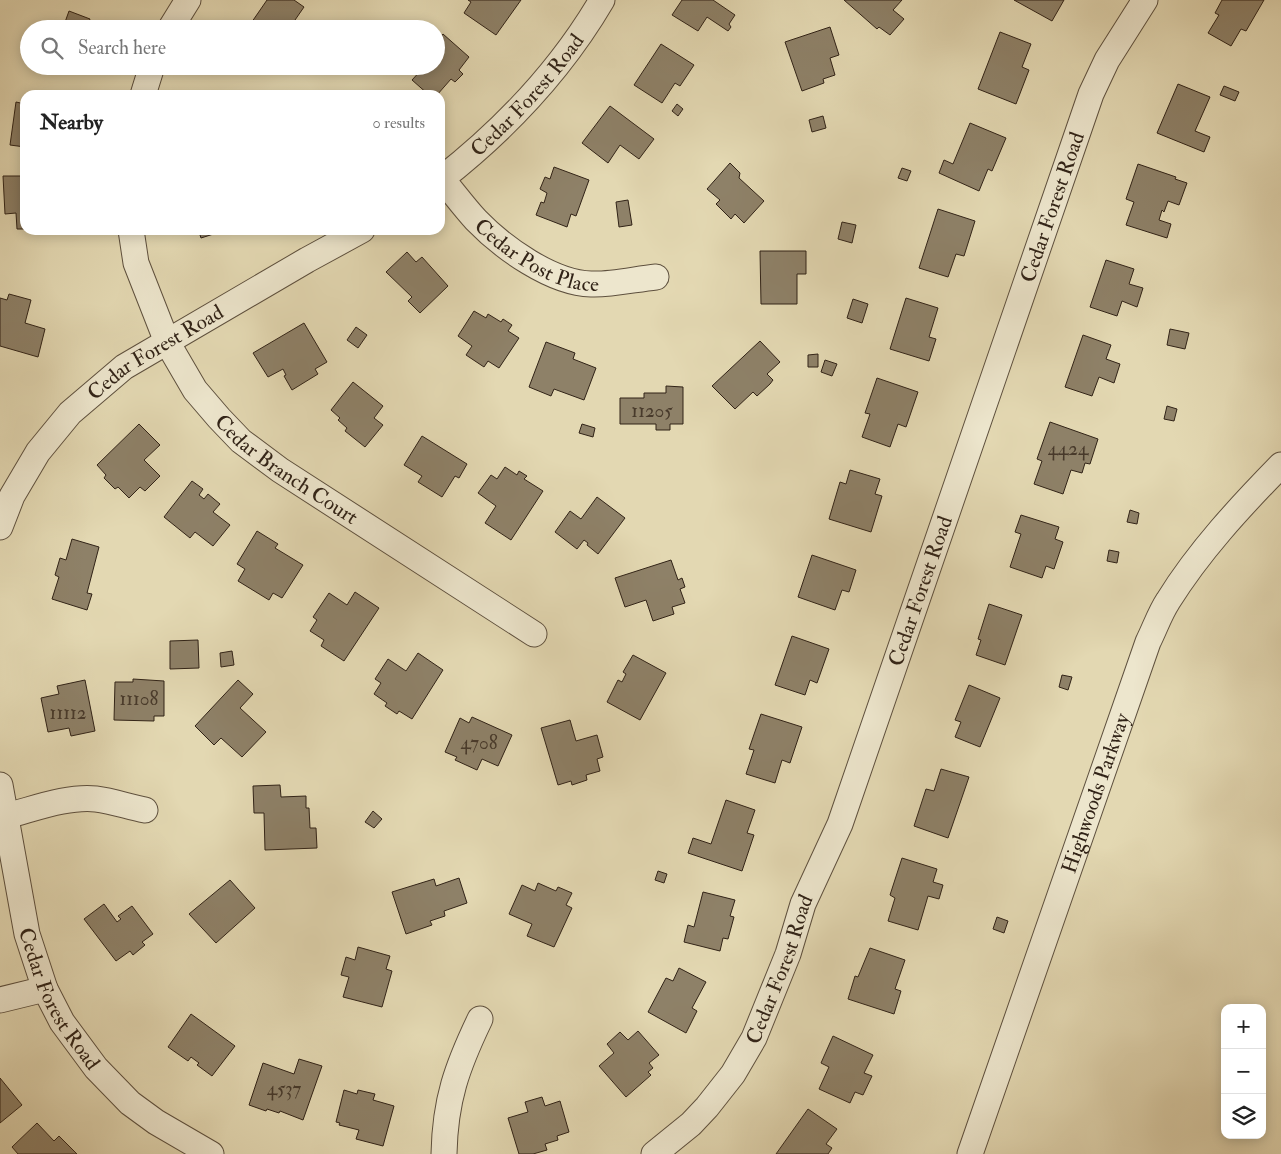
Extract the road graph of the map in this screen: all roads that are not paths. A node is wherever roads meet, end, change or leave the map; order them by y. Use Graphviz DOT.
graph roads {
  1 [pos="188,0"];
  2 [pos="602,0"];
  3 [pos="1145,0"];
  4 [pos="176,20"];
  5 [pos="149,75"];
  6 [pos="145,90"];
  7 [pos="445,176"];
  8 [pos="445,184"];
  9 [pos="132,235"];
  10 [pos="353,235"];
  11 [pos="656,277"];
  12 [pos="167,342"];
  13 [pos="1281,465"];
  14 [pos="0,527"];
  15 [pos="534,634"];
  16 [pos="0,784"];
  17 [pos="145,810"];
  18 [pos="6,816"];
  19 [pos="45,989"];
  20 [pos="0,1000"];
  21 [pos="480,1019"];
  22 [pos="211,1154"];
  23 [pos="444,1154"];
  24 [pos="654,1154"];
  25 [pos="970,1154"];
  1 -- 4 [label="street"];
  2 -- 7 [label="street, Cedar Forest Road"];
  3 -- 24 [label="street, Cedar Forest Road"];
  5 -- 6 [label="street"];
  8 -- 11 [label="street, Cedar Post Place"];
  9 -- 12 [label="street, Cedar Branch Court"];
  10 -- 12 [label="street, Cedar Forest Road"];
  12 -- 14 [label="street, Cedar Forest Road"];
  12 -- 15 [label="street, Cedar Branch Court"];
  13 -- 25 [label="street, Highwoods Parkway"];
  16 -- 18 [label="street, Cedar Forest Road"];
  17 -- 18 [label="street"];
  18 -- 19 [label="street, Cedar Forest Road"];
  19 -- 20 [label="street"];
  19 -- 22 [label="street, Cedar Forest Road"];
  21 -- 23 [label="street"];
}
